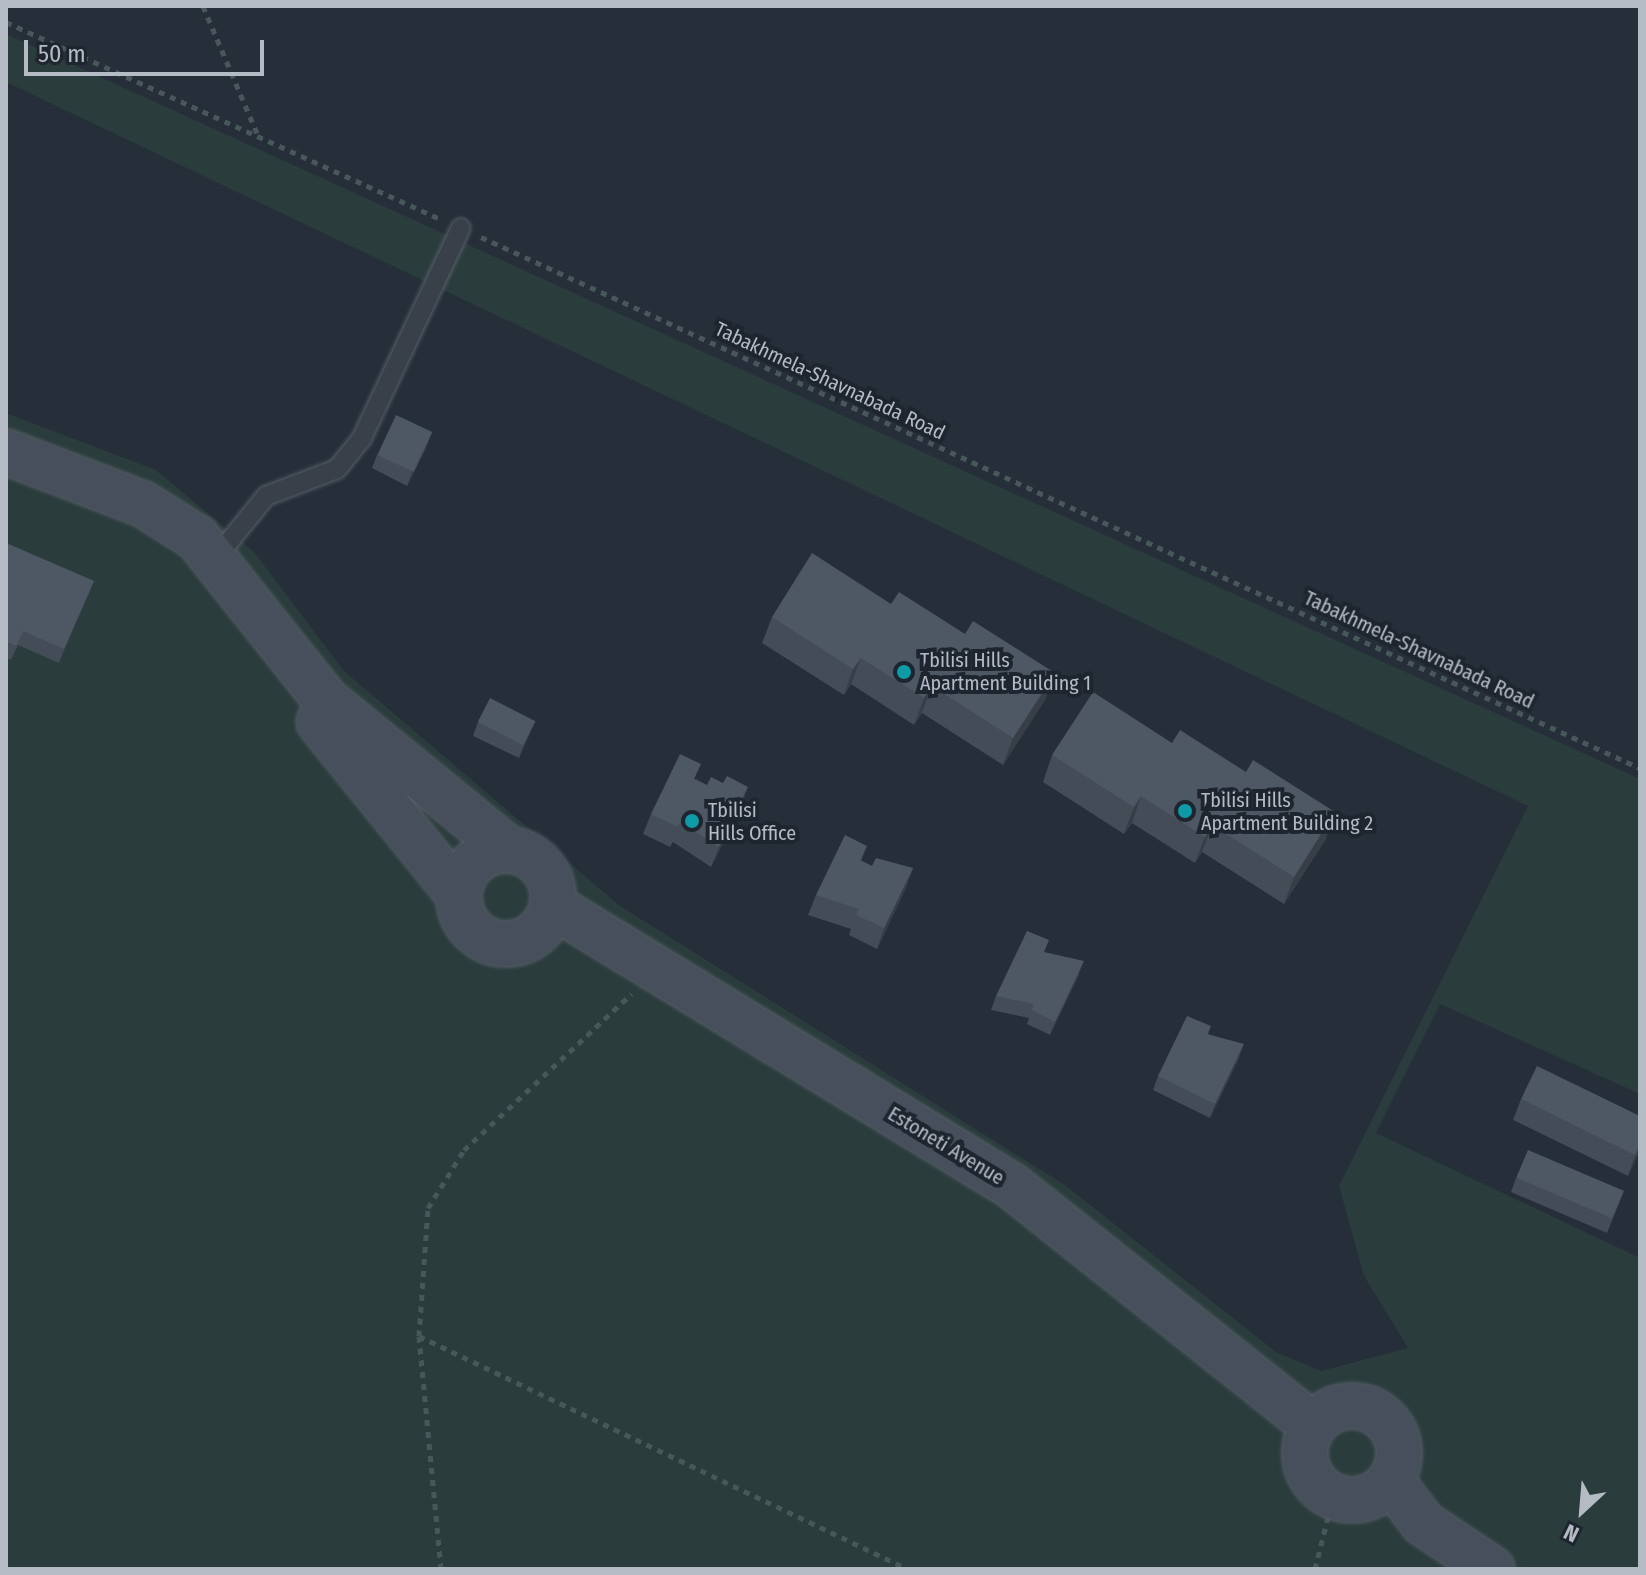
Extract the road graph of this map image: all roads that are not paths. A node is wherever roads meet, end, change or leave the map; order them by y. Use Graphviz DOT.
graph roads {
  1 [pos="461,228"];
  2 [pos="6,452"];
  3 [pos="215,559"];
  4 [pos="282,648"];
  5 [pos="509,850"];
  6 [pos="459,895"];
  7 [pos="553,906"];
  8 [pos="1313,1425"];
  9 [pos="1391,1481"];
  10 [pos="1492,1569"];
  1 -- 3 [label="lane"];
  2 -- 3 [label="street"];
  3 -- 4 [label="street"];
  4 -- 5 [label="street"];
  4 -- 6 [label="street"];
  5 -- 6 [label="street"];
  5 -- 7 [label="street"];
  6 -- 7 [label="street"];
  7 -- 8 [label="street, Estoneti Avenue"];
  8 -- 9 [label="street"];
  8 -- 9 [label="street"];
  9 -- 10 [label="street"];
}
